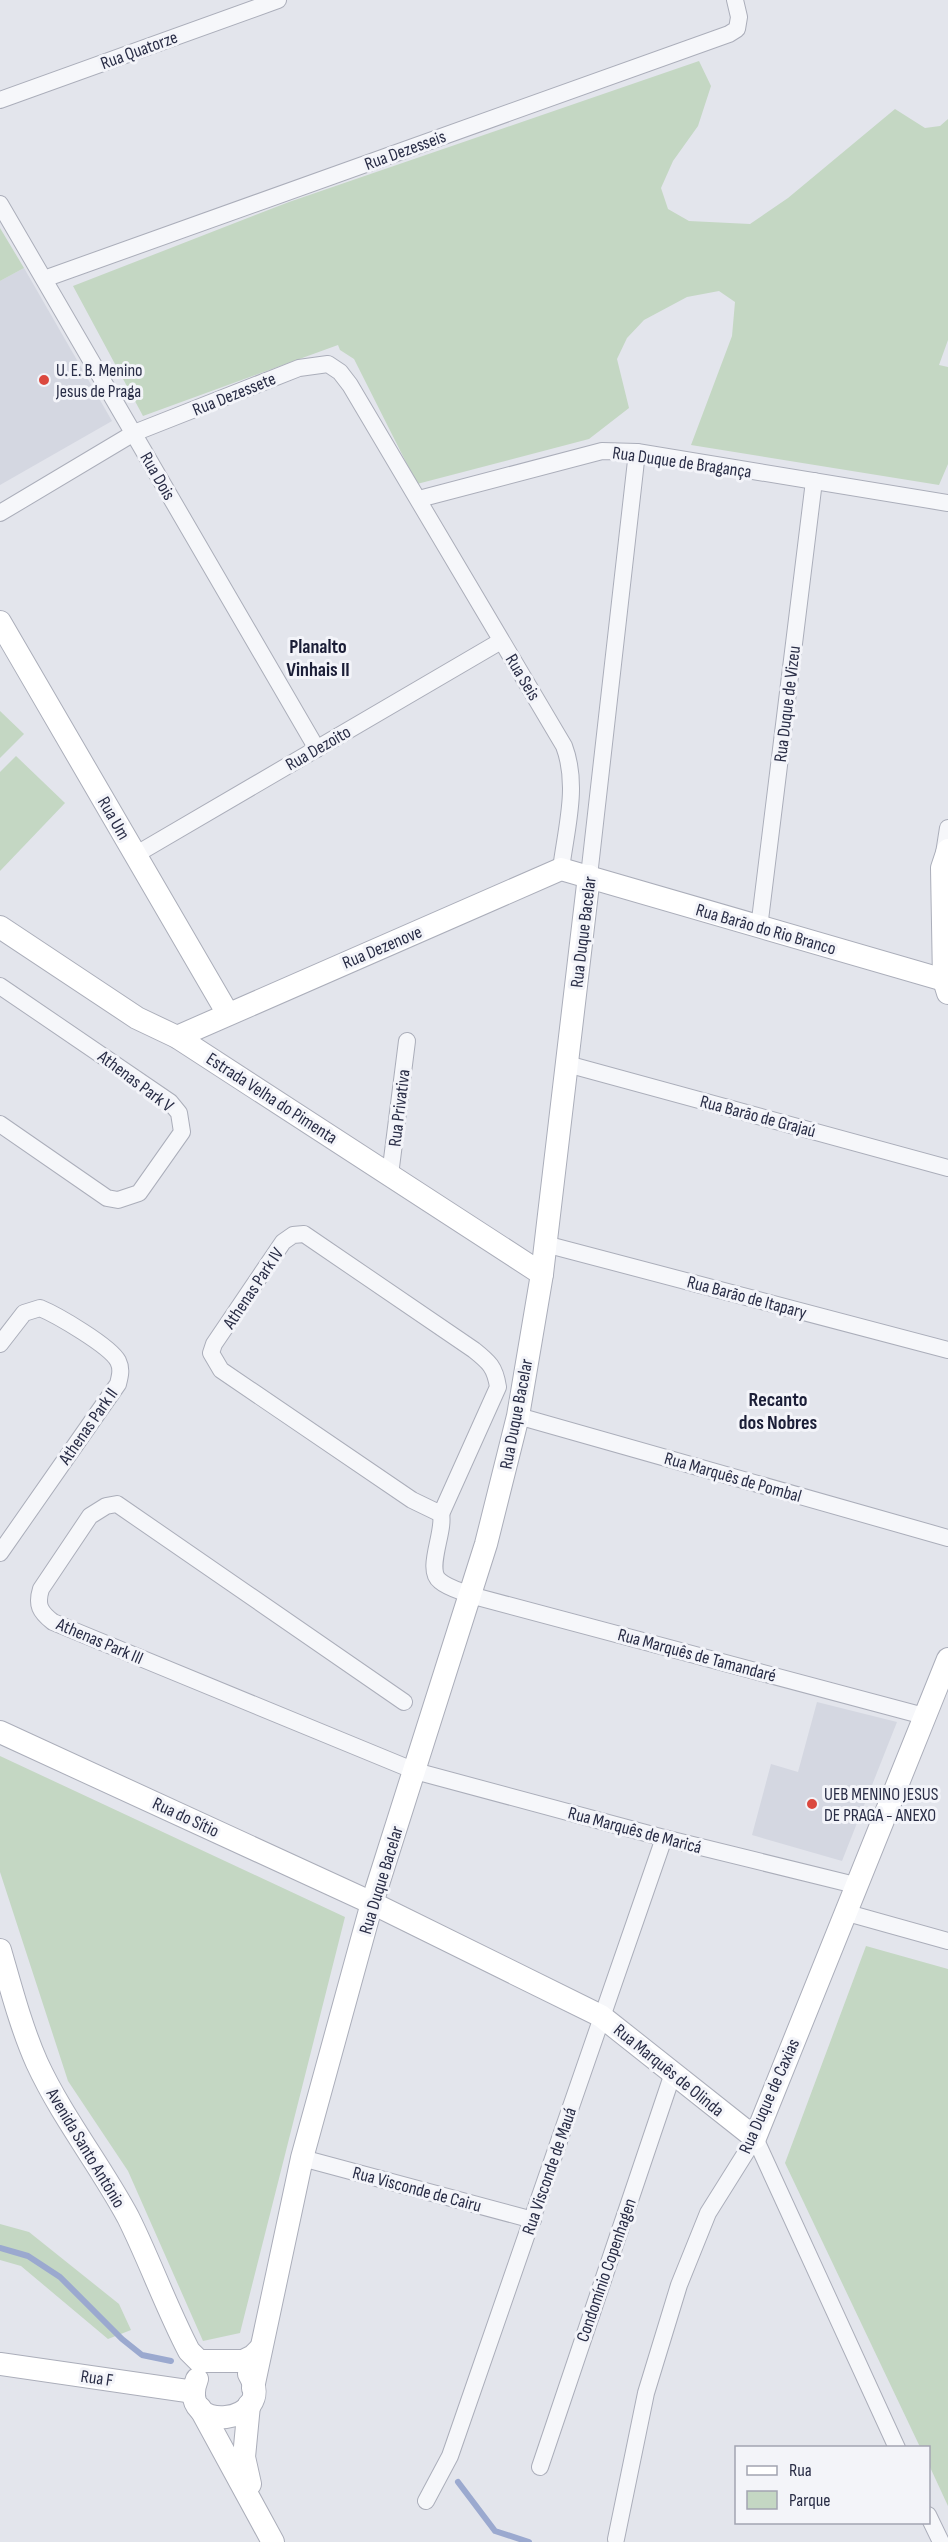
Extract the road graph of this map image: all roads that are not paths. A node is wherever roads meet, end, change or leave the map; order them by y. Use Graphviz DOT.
graph roads {
  1 [pos="278,0"];
  2 [pos="735,0"];
  3 [pos="0,100"];
  4 [pos="0,204"];
  5 [pos="44,279"];
  6 [pos="134,433"];
  7 [pos="637,452"];
  8 [pos="814,481"];
  9 [pos="419,499"];
  10 [pos="948,503"];
  11 [pos="0,513"];
  12 [pos="0,622"];
  13 [pos="501,641"];
  14 [pos="317,749"];
  15 [pos="948,828"];
  16 [pos="135,855"];
  17 [pos="945,859"];
  18 [pos="561,869"];
  19 [pos="589,876"];
  20 [pos="0,927"];
  21 [pos="759,928"];
  22 [pos="947,985"];
  23 [pos="0,986"];
  24 [pos="228,1014"];
  25 [pos="177,1036"];
  26 [pos="407,1041"];
  27 [pos="567,1065"];
  28 [pos="0,1124"];
  29 [pos="948,1168"];
  30 [pos="390,1175"];
  31 [pos="546,1244"];
  32 [pos="542,1274"];
  33 [pos="0,1344"];
  34 [pos="948,1350"];
  35 [pos="518,1416"];
  36 [pos="441,1514"];
  37 [pos="948,1538"];
  38 [pos="0,1553"];
  39 [pos="470,1595"];
  40 [pos="948,1659"];
  41 [pos="404,1702"];
  42 [pos="924,1716"];
  43 [pos="0,1732"];
  44 [pos="415,1772"];
  45 [pos="664,1838"];
  46 [pos="855,1885"];
  47 [pos="372,1903"];
  48 [pos="844,1912"];
  49 [pos="948,1941"];
  50 [pos="0,1950"];
  51 [pos="601,2016"];
  52 [pos="673,2073"];
  53 [pos="755,2138"];
  54 [pos="302,2158"];
  55 [pos="533,2220"];
  56 [pos="184,2341"];
  57 [pos="261,2348"];
  58 [pos="223,2361"];
  59 [pos="0,2364"];
  60 [pos="196,2393"];
  61 [pos="251,2396"];
  62 [pos="896,2446"];
  63 [pos="540,2467"];
  64 [pos="426,2501"];
  65 [pos="930,2519"];
  66 [pos="616,2539"];
  67 [pos="270,2541"];
  68 [pos="941,2542"];
  1 -- 3 [label="street, Rua Quatorze"];
  2 -- 5 [label="street, Rua Dezesseis"];
  4 -- 5 [label="street, Rua Dois"];
  5 -- 6 [label="street, Rua Dois"];
  6 -- 9 [label="street, Rua Dezessete"];
  6 -- 11 [label="street, Rua Dezessete"];
  6 -- 14 [label="street, Rua Dois"];
  7 -- 8 [label="street, Rua Duque de Bragança"];
  7 -- 9 [label="street, Rua Duque de Bragança"];
  7 -- 19 [label="street, Rua Duque Bacelar"];
  8 -- 10 [label="street, Rua Duque de Bragança"];
  8 -- 21 [label="street, Rua Duque de Vizeu"];
  9 -- 13 [label="street, Rua Seis"];
  12 -- 16 [label="main road, Rua Um"];
  13 -- 14 [label="street, Rua Dezoito"];
  13 -- 18 [label="street, Rua Seis"];
  14 -- 16 [label="street, Rua Dezoito"];
  15 -- 17 [label="street"];
  16 -- 24 [label="main road, Rua Um"];
  17 -- 22 [label="main road"];
  18 -- 19 [label="main road"];
  18 -- 24 [label="main road, Rua Dezenove"];
  19 -- 21 [label="main road, Rua Barão do Rio Branco"];
  19 -- 27 [label="main road, Rua Duque Bacelar"];
  20 -- 25 [label="main road, Estrada Velha do Pimenta"];
  21 -- 22 [label="main road, Rua Barão do Rio Branco"];
  23 -- 28 [label="street, Athenas Park V"];
  24 -- 25 [label="main road, Rua Dezenove"];
  25 -- 30 [label="main road, Estrada Velha do Pimenta"];
  26 -- 30 [label="street, Rua Privativa"];
  27 -- 29 [label="street, Rua Barão de Grajaú"];
  27 -- 31 [label="main road, Rua Duque Bacelar"];
  30 -- 32 [label="main road, Estrada Velha do Pimenta"];
  31 -- 32 [label="main road, Rua Duque Bacelar"];
  31 -- 34 [label="street, Rua Barão de Itapary"];
  32 -- 35 [label="main road, Rua Duque Bacelar"];
  33 -- 38 [label="street, Athenas Park II"];
  35 -- 37 [label="street, Rua Marquês de Pombal"];
  35 -- 39 [label="main road, Rua Duque Bacelar"];
  36 -- 36 [label="street, Athenas Park IV"];
  36 -- 39 [label="street, Athenas Park IV"];
  39 -- 42 [label="street, Rua Marquês de Tamandaré"];
  39 -- 44 [label="main road, Rua Duque Bacelar"];
  40 -- 42 [label="main road, Rua Duque de Caxias"];
  41 -- 44 [label="street, Athenas Park III"];
  42 -- 46 [label="main road, Rua Duque de Caxias"];
  43 -- 47 [label="main road, Rua do Sítio"];
  44 -- 45 [label="street, Rua Marquês de Maricá"];
  44 -- 47 [label="main road, Rua Duque Bacelar"];
  45 -- 46 [label="street, Rua Marquês de Maricá"];
  45 -- 51 [label="street, Rua Visconde de Mauá"];
  46 -- 48 [label="main road, Rua Duque de Caxias"];
  47 -- 51 [label="main road, Rua Marquês de Olinda"];
  47 -- 54 [label="main road, Rua Duque Bacelar"];
  48 -- 49 [label="street"];
  48 -- 53 [label="main road, Rua Duque de Caxias"];
  50 -- 56 [label="main road, Avenida Santo Antônio"];
  51 -- 52 [label="main road, Rua Marquês de Olinda"];
  51 -- 55 [label="street, Rua Visconde de Mauá"];
  52 -- 53 [label="main road, Rua Marquês de Olinda"];
  52 -- 63 [label="street, Condomínio Copenhagen"];
  53 -- 62 [label="street, Rua Marquês de Olinda"];
  53 -- 66 [label="street, Rua Duque de Caxias"];
  54 -- 55 [label="street, Rua Visconde de Cairu"];
  54 -- 57 [label="main road, Rua Duque Bacelar"];
  55 -- 64 [label="street, Rua Visconde de Mauá"];
  56 -- 58 [label="main road, Avenida Santo Antônio"];
  56 -- 60 [label="main road, Avenida Santo Antônio"];
  57 -- 58 [label="main road"];
  57 -- 61 [label="main road, Rua Duque Bacelar"];
  58 -- 60 [label="main road"];
  58 -- 61 [label="main road"];
  59 -- 60 [label="main road, Rua F"];
  60 -- 61 [label="main road"];
  60 -- 67 [label="main road, Avenida Santo Antônio"];
  61 -- 67 [label="main road, Avenida Santo Antônio"];
  65 -- 68 [label="street"];
}
